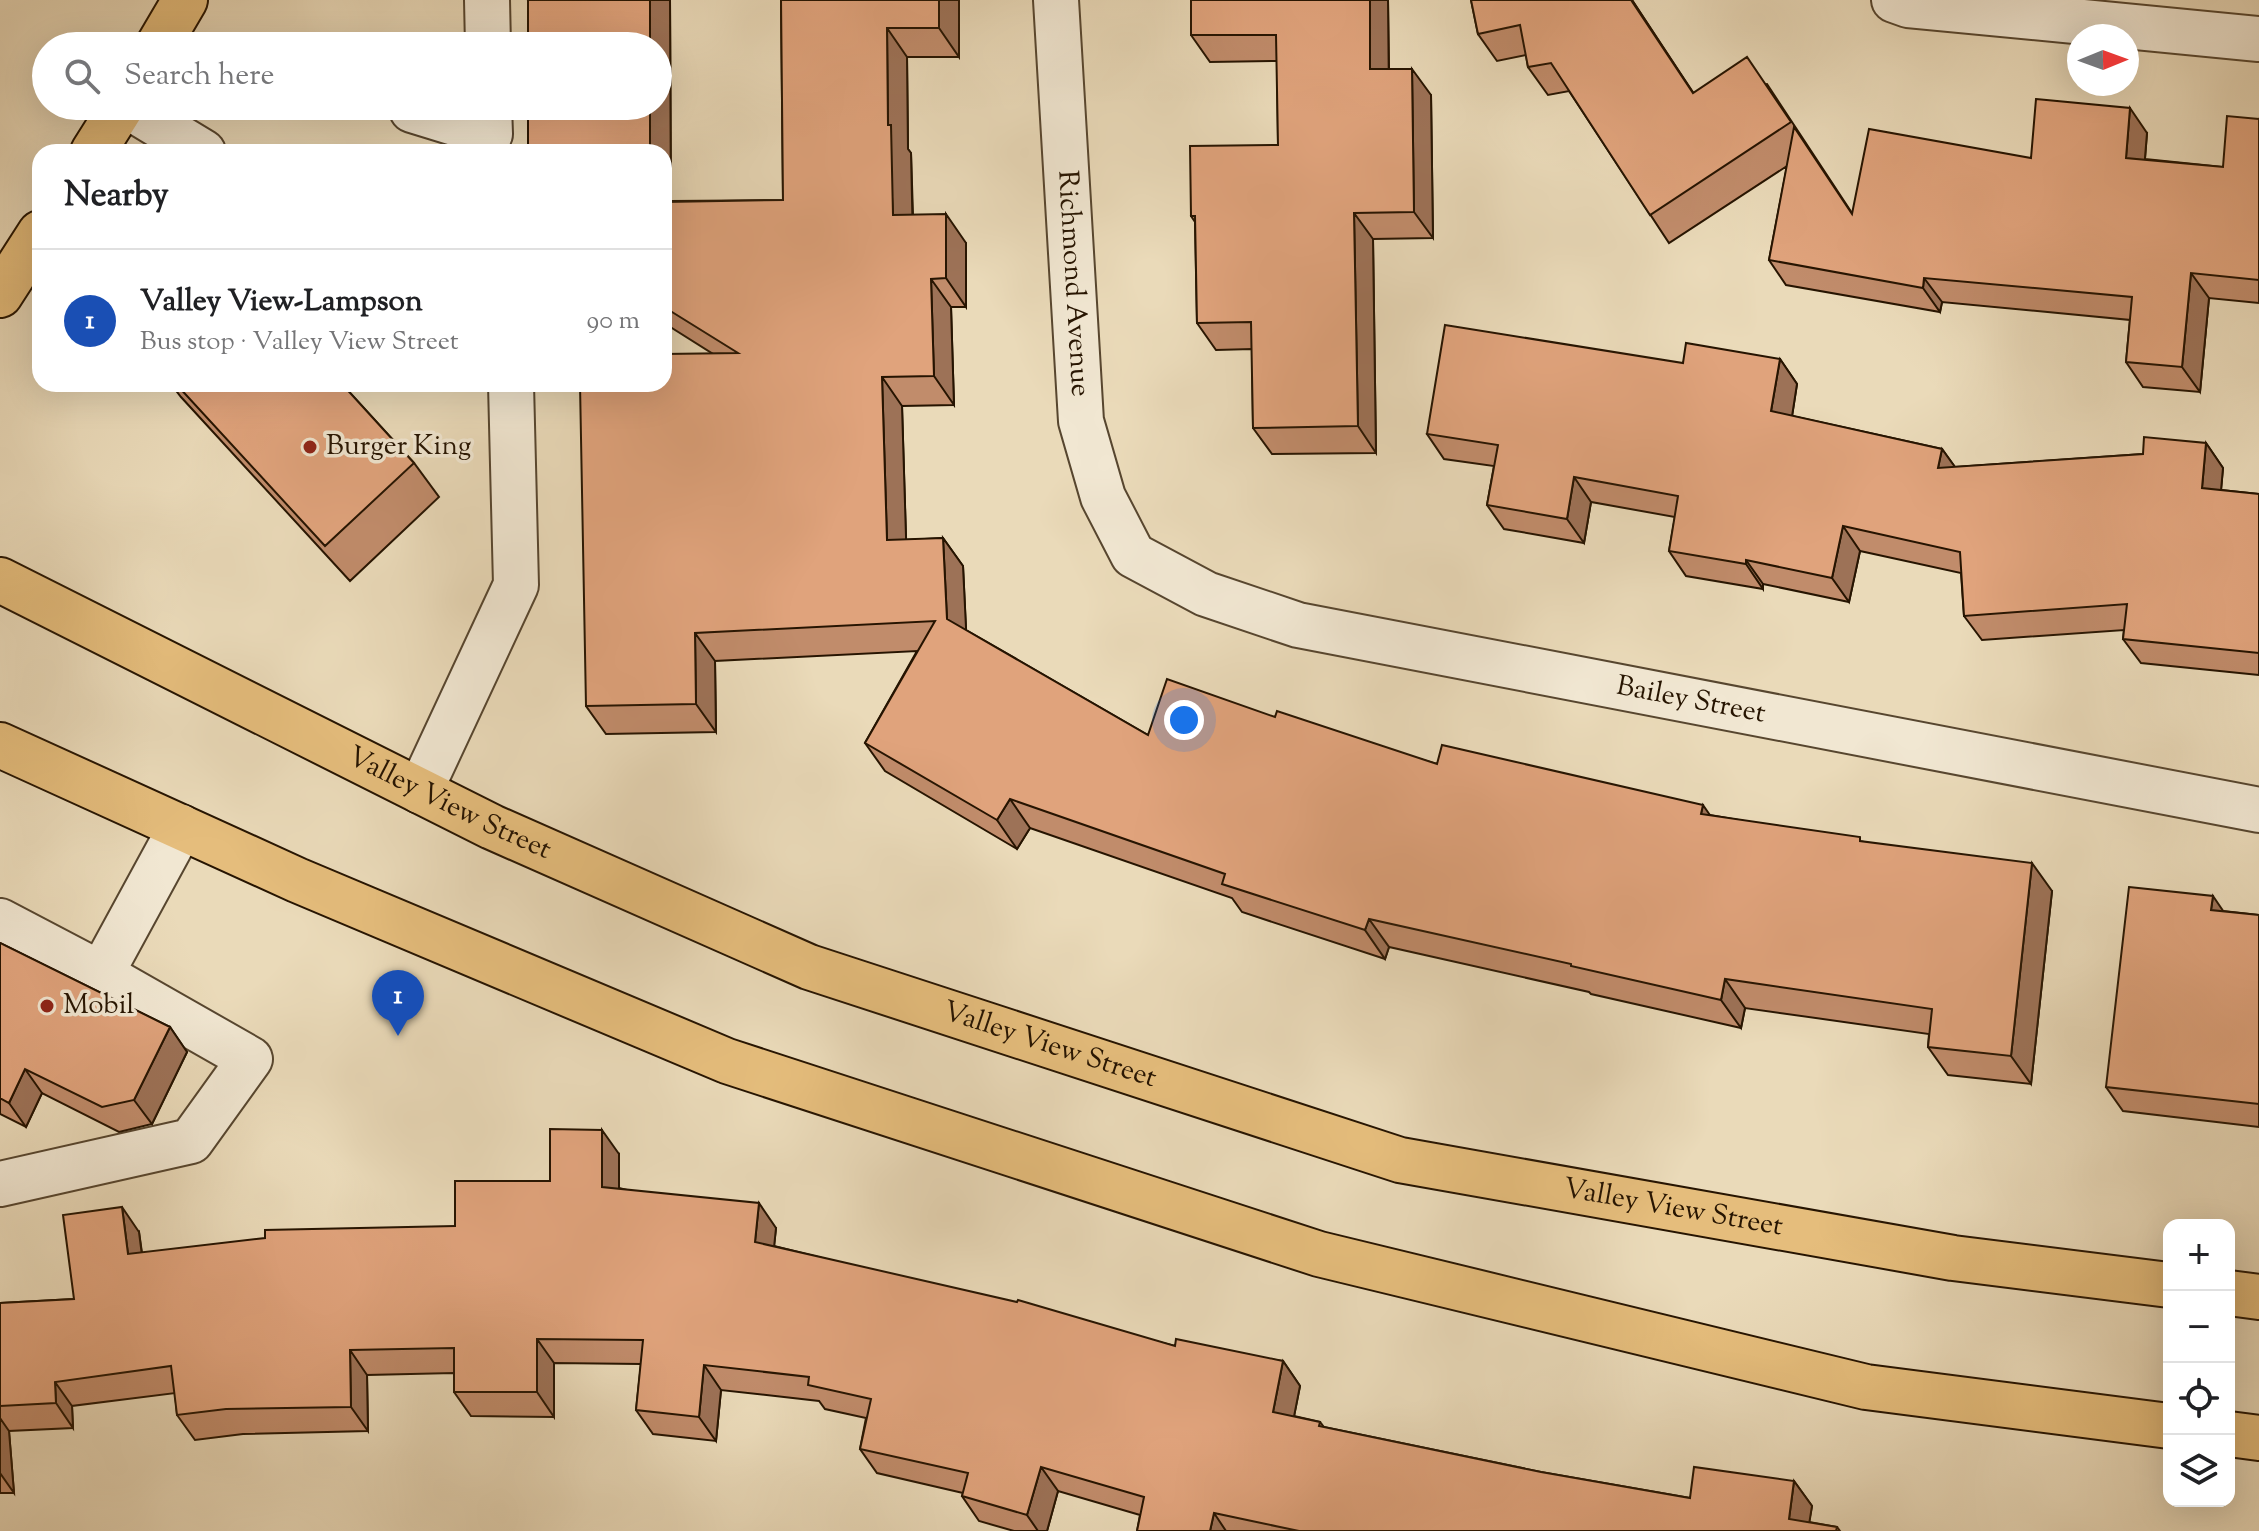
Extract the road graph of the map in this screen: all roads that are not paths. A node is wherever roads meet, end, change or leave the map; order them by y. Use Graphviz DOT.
graph roads {
  1 [pos="487,0"];
  2 [pos="1056,0"];
  3 [pos="1894,0"];
  4 [pos="488,32"];
  5 [pos="2259,39"];
  6 [pos="115,120"];
  7 [pos="148,120"];
  8 [pos="444,120"];
  9 [pos="490,120"];
  10 [pos="98,144"];
  11 [pos="189,144"];
  12 [pos="32,245"];
  13 [pos="0,295"];
  14 [pos="511,392"];
  15 [pos="1133,555"];
  16 [pos="0,580"];
  17 [pos="0,745"];
  18 [pos="420,791"];
  19 [pos="2259,810"];
  20 [pos="181,827"];
  21 [pos="0,921"];
  22 [pos="101,974"];
  23 [pos="0,1184"];
  24 [pos="2163,1284"];
  25 [pos="2235,1294"];
  26 [pos="2259,1297"];
  27 [pos="2163,1425"];
  28 [pos="2235,1435"];
  29 [pos="2259,1438"];
  1 -- 4 [label="street"];
  2 -- 15 [label="street, Richmond Avenue"];
  3 -- 5 [label="street"];
  6 -- 10 [label="main road"];
  7 -- 11 [label="street"];
  8 -- 9 [label="street"];
  12 -- 13 [label="main road"];
  14 -- 18 [label="street"];
  15 -- 19 [label="street, Bailey Street"];
  16 -- 18 [label="main road, Valley View Street"];
  17 -- 20 [label="main road"];
  18 -- 24 [label="main road, Valley View Street"];
  20 -- 22 [label="street"];
  20 -- 27 [label="main road"];
  21 -- 22 [label="street"];
  22 -- 23 [label="street"];
  25 -- 26 [label="main road"];
  28 -- 29 [label="main road"];
}
